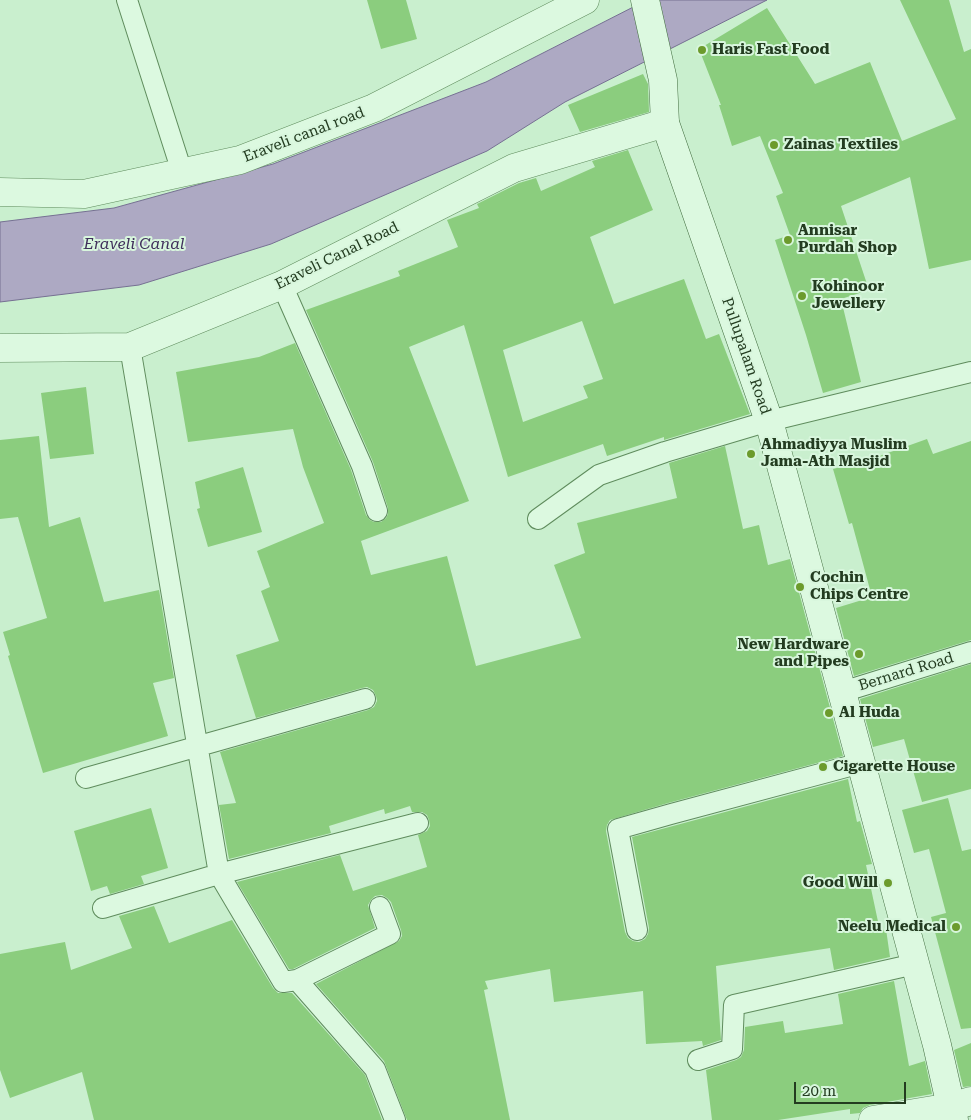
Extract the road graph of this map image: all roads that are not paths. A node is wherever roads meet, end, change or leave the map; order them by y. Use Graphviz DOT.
graph roads {
  1 [pos="126,0"];
  2 [pos="585,0"];
  3 [pos="644,0"];
  4 [pos="665,123"];
  5 [pos="182,172"];
  6 [pos="0,192"];
  7 [pos="282,285"];
  8 [pos="130,347"];
  9 [pos="0,348"];
  10 [pos="971,372"];
  11 [pos="769,421"];
  12 [pos="376,511"];
  13 [pos="538,519"];
  14 [pos="971,652"];
  15 [pos="842,692"];
  16 [pos="365,699"];
  17 [pos="198,745"];
  18 [pos="861,762"];
  19 [pos="86,778"];
  20 [pos="418,823"];
  21 [pos="219,874"];
  22 [pos="380,907"];
  23 [pos="103,908"];
  24 [pos="637,930"];
  25 [pos="915,964"];
  26 [pos="298,980"];
  27 [pos="698,1060"];
  28 [pos="959,1109"];
  29 [pos="395,1120"];
  30 [pos="873,1120"];
  1 -- 5 [label="lane"];
  2 -- 5 [label="street, Eraveli canal road"];
  3 -- 4 [label="street, Pullupalam Road"];
  4 -- 7 [label="street, Eraveli Canal Road"];
  4 -- 11 [label="street, Pullupalam Road"];
  5 -- 6 [label="street, Eraveli canal road"];
  7 -- 8 [label="street, Eraveli Canal Road"];
  7 -- 12 [label="lane"];
  8 -- 9 [label="street, Eraveli Canal Road"];
  8 -- 17 [label="lane"];
  10 -- 11 [label="lane"];
  11 -- 13 [label="lane"];
  11 -- 15 [label="street, Pullupalam Road"];
  14 -- 15 [label="lane, Bernard Road"];
  15 -- 18 [label="street, Pullupalam Road"];
  16 -- 17 [label="lane"];
  17 -- 19 [label="lane"];
  17 -- 21 [label="lane"];
  18 -- 24 [label="lane"];
  18 -- 25 [label="street, Pullupalam Road"];
  20 -- 21 [label="lane"];
  21 -- 23 [label="lane"];
  21 -- 26 [label="lane"];
  22 -- 26 [label="lane"];
  25 -- 27 [label="lane"];
  25 -- 28 [label="street, Pullupalam Road"];
  26 -- 29 [label="lane"];
  28 -- 30 [label="street"];
}
